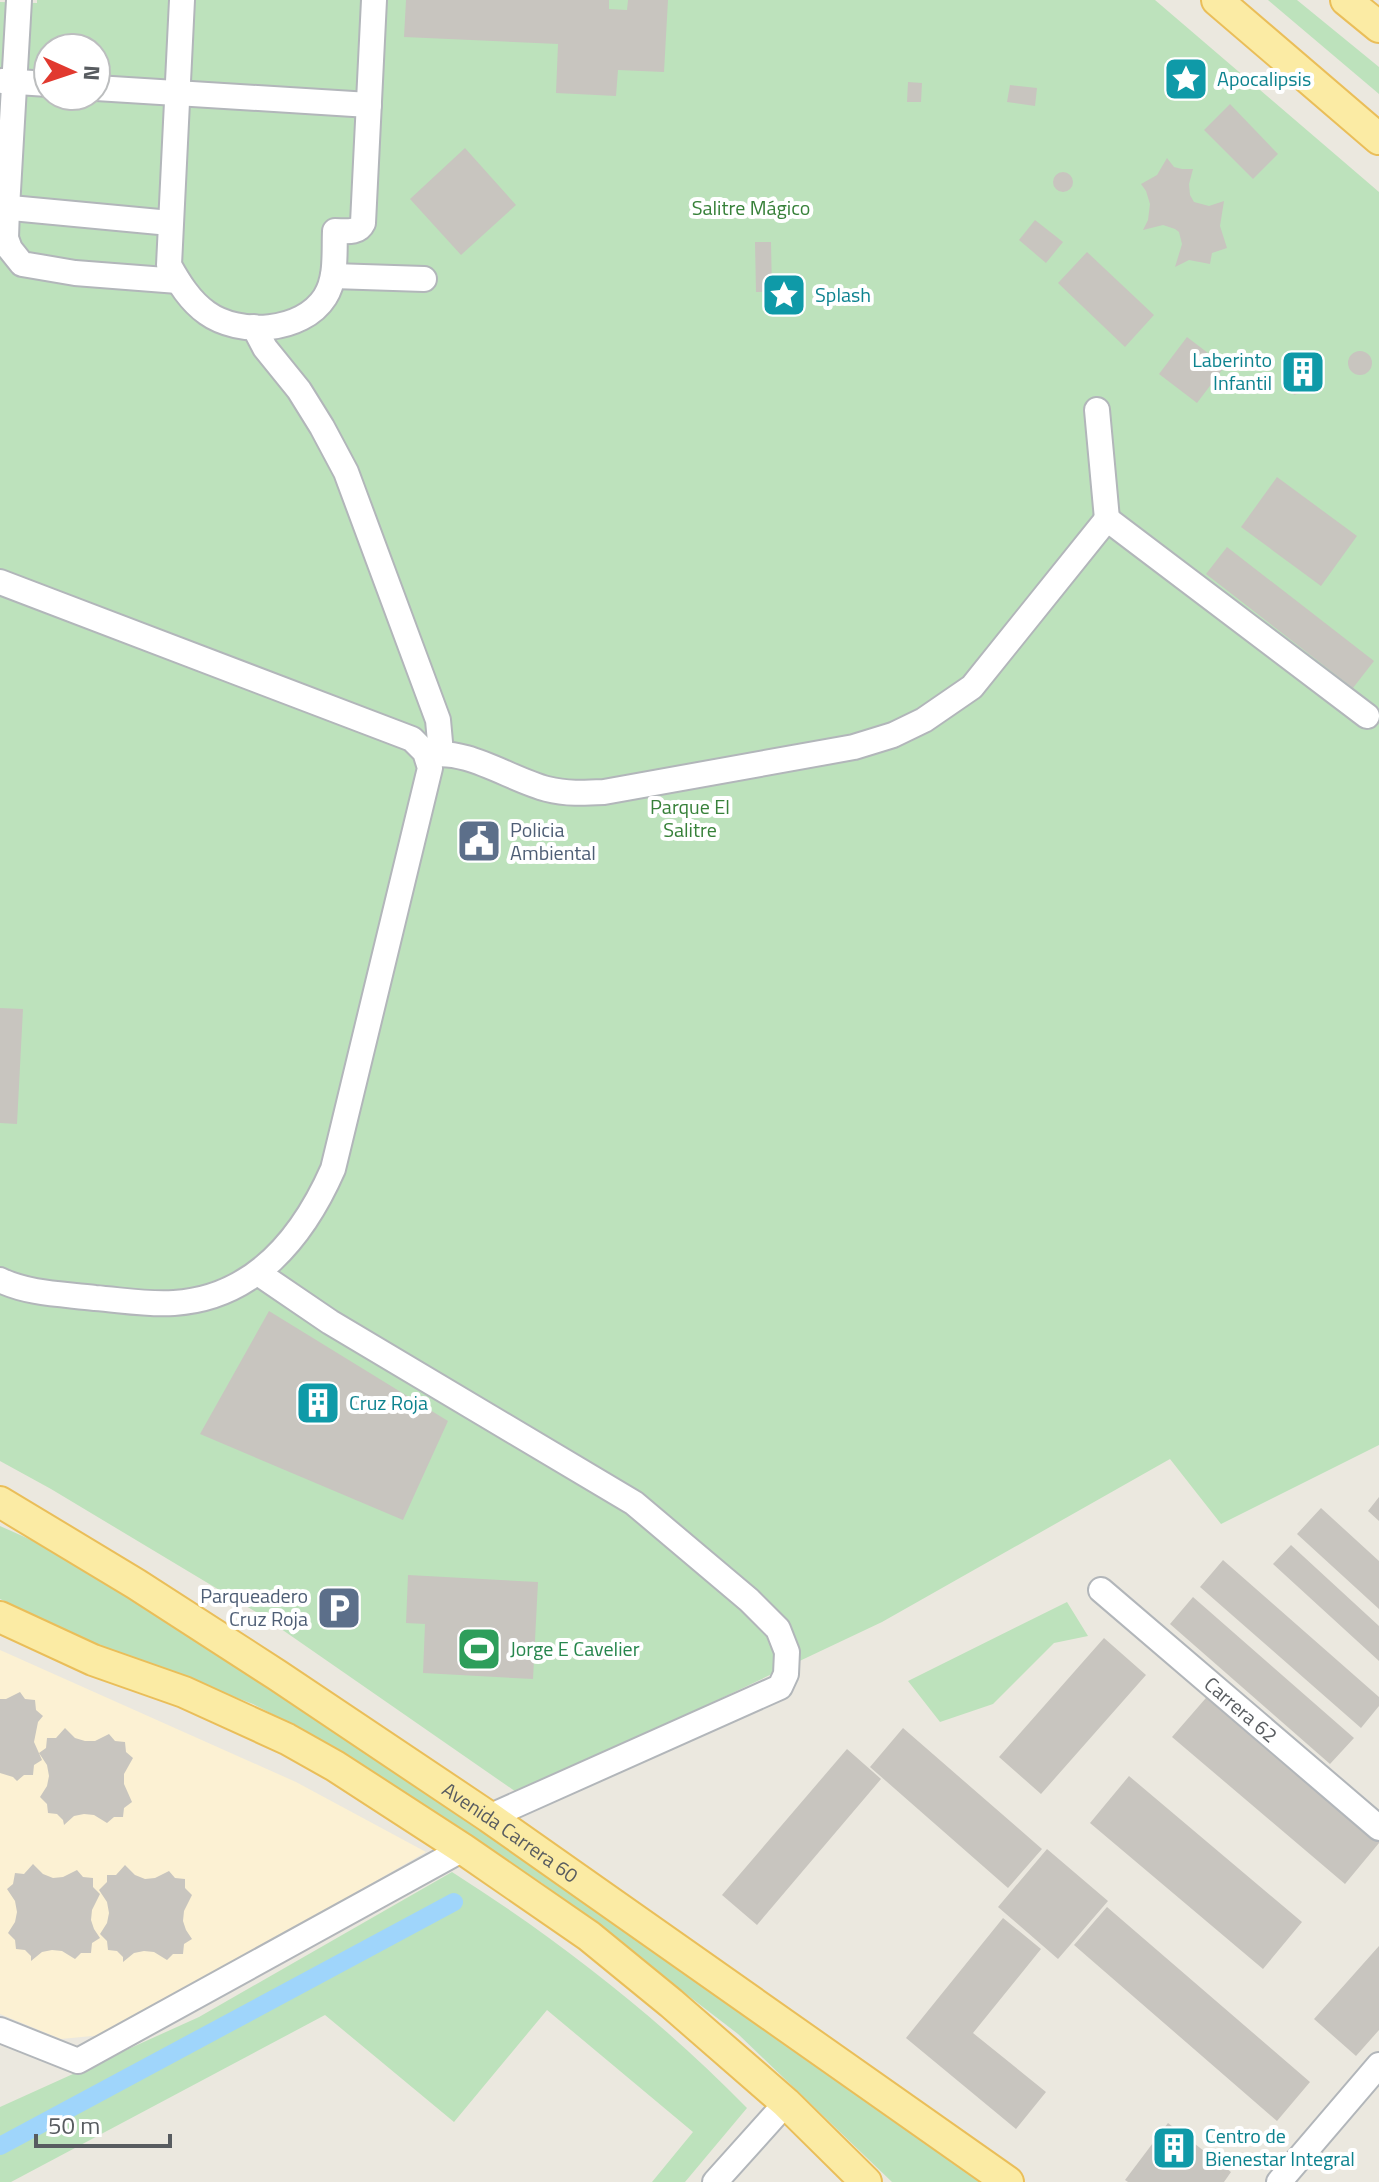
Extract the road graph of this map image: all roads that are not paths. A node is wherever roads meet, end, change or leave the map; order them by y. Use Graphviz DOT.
graph roads {
  1 [pos="19,0"];
  2 [pos="182,0"];
  3 [pos="374,0"];
  4 [pos="1217,0"];
  5 [pos="1346,0"];
  6 [pos="1379,27"];
  7 [pos="8,82"];
  8 [pos="32,83"];
  9 [pos="112,89"];
  10 [pos="177,93"];
  11 [pos="369,105"];
  12 [pos="1379,139"];
  13 [pos="4,208"];
  14 [pos="134,220"];
  15 [pos="170,223"];
  16 [pos="174,273"];
  17 [pos="333,276"];
  18 [pos="424,279"];
  19 [pos="254,327"];
  20 [pos="1097,410"];
  21 [pos="1107,519"];
  22 [pos="0,582"];
  23 [pos="1367,716"];
  24 [pos="434,754"];
  25 [pos="258,1273"];
  26 [pos="0,1280"];
  27 [pos="0,1502"];
  28 [pos="1101,1590"];
  29 [pos="0,1617"];
  30 [pos="489,1817"];
  31 [pos="1379,1828"];
  32 [pos="463,1849"];
  33 [pos="0,2030"];
  34 [pos="23,2040"];
  35 [pos="0,2051"];
  36 [pos="1379,2065"];
  37 [pos="786,2103"];
  38 [pos="715,2182"];
  39 [pos="866,2182"];
  40 [pos="1008,2182"];
  41 [pos="1279,2182"];
  1 -- 7 [label="street"];
  2 -- 10 [label="street"];
  3 -- 11 [label="street"];
  4 -- 12 [label="main road"];
  5 -- 6 [label="main road"];
  7 -- 8 [label="street"];
  7 -- 13 [label="street"];
  9 -- 10 [label="street"];
  10 -- 11 [label="street"];
  10 -- 15 [label="street"];
  11 -- 17 [label="street"];
  13 -- 14 [label="street"];
  13 -- 16 [label="street"];
  14 -- 15 [label="street"];
  14 -- 16 [label="street"];
  15 -- 16 [label="street"];
  16 -- 19 [label="street"];
  17 -- 18 [label="street"];
  17 -- 19 [label="street"];
  19 -- 24 [label="street"];
  20 -- 21 [label="street"];
  21 -- 23 [label="street"];
  21 -- 24 [label="street"];
  22 -- 24 [label="street"];
  24 -- 25 [label="street"];
  25 -- 26 [label="street"];
  25 -- 30 [label="street"];
  27 -- 30 [label="main road, Avenida Carrera 60"];
  28 -- 31 [label="street, Carrera 62"];
  29 -- 32 [label="main road, Avenida Carrera 60"];
  30 -- 40 [label="main road, Avenida Carrera 60"];
  32 -- 34 [label="street"];
  32 -- 37 [label="main road, Avenida Carrera 60"];
  33 -- 34 [label="street"];
  34 -- 35 [label="street"];
  36 -- 41 [label="street"];
  37 -- 38 [label="street"];
  37 -- 39 [label="main road, Avenida Carrera 60"];
}
